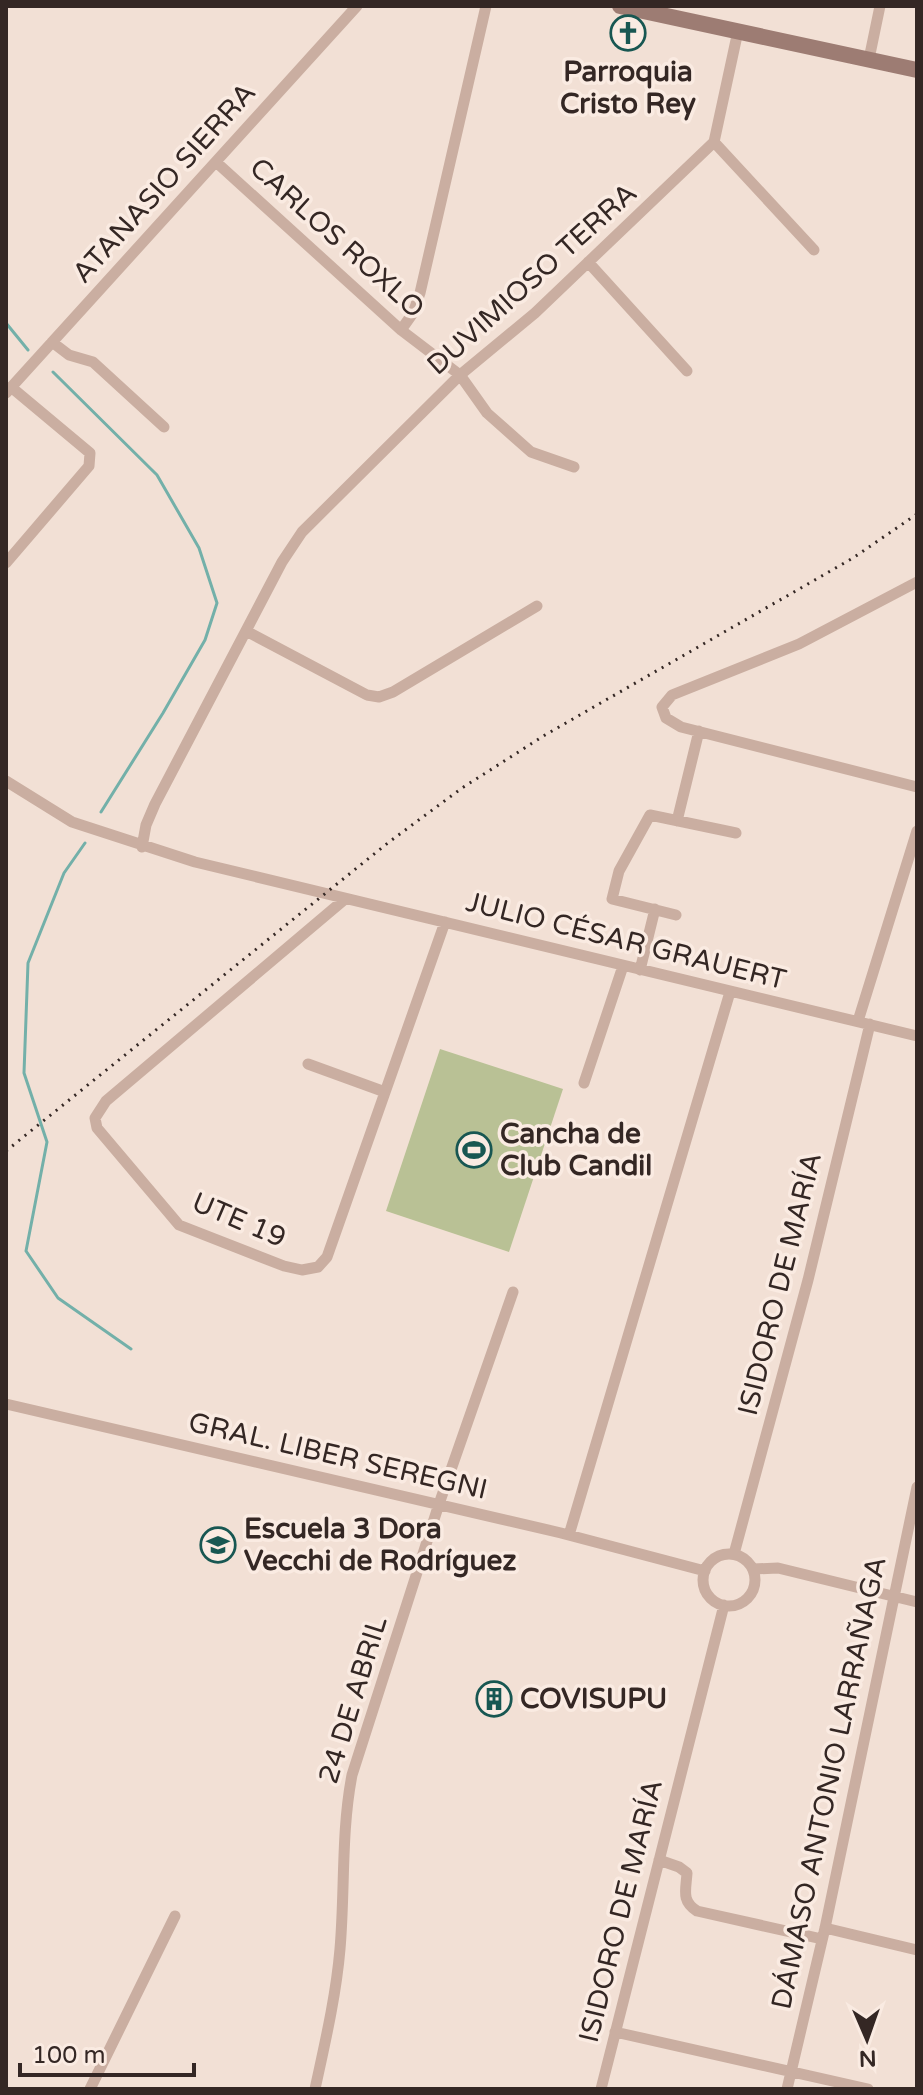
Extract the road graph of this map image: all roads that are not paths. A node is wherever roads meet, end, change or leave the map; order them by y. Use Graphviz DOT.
graph roads {
  1 [pos="357,6"];
  2 [pos="486,6"];
  3 [pos="620,6"];
  4 [pos="880,6"];
  5 [pos="653,10"];
  6 [pos="738,31"];
  7 [pos="869,59"];
  8 [pos="917,70"];
  9 [pos="714,142"];
  10 [pos="216,162"];
  11 [pos="814,250"];
  12 [pos="588,262"];
  13 [pos="401,330"];
  14 [pos="52,342"];
  15 [pos="687,371"];
  16 [pos="460,375"];
  17 [pos="9,390"];
  18 [pos="164,427"];
  19 [pos="574,467"];
  20 [pos="6,563"];
  21 [pos="917,582"];
  22 [pos="537,606"];
  23 [pos="246,631"];
  24 [pos="699,731"];
  25 [pos="6,781"];
  26 [pos="917,787"];
  27 [pos="677,821"];
  28 [pos="917,831"];
  29 [pos="736,833"];
  30 [pos="142,847"];
  31 [pos="345,899"];
  32 [pos="655,909"];
  33 [pos="676,915"];
  34 [pos="445,922"];
  35 [pos="623,966"];
  36 [pos="640,970"];
  37 [pos="730,992"];
  38 [pos="864,1022"];
  39 [pos="917,1036"];
  40 [pos="308,1064"];
  41 [pos="584,1083"];
  42 [pos="385,1092"];
  43 [pos="513,1292"];
  44 [pos="6,1404"];
  45 [pos="917,1487"];
  46 [pos="439,1504"];
  47 [pos="569,1535"];
  48 [pos="734,1554"];
  49 [pos="753,1569"];
  50 [pos="705,1571"];
  51 [pos="893,1596"];
  52 [pos="917,1602"];
  53 [pos="724,1605"];
  54 [pos="659,1860"];
  55 [pos="175,1916"];
  56 [pos="823,1934"];
  57 [pos="917,1950"];
  58 [pos="615,2032"];
  59 [pos="791,2072"];
  60 [pos="90,2089"];
  61 [pos="315,2089"];
  62 [pos="601,2089"];
  63 [pos="787,2089"];
  64 [pos="868,2089"];
  1 -- 10 [label="street, ATANASIO SIERRA"];
  2 -- 13 [label="street"];
  3 -- 5 [label="street"];
  4 -- 7 [label="street"];
  5 -- 6 [label="street"];
  6 -- 7 [label="street"];
  6 -- 9 [label="street"];
  7 -- 8 [label="street"];
  9 -- 11 [label="street"];
  9 -- 12 [label="street, DUVIMIOSO TERRA"];
  10 -- 13 [label="street, CARLOS ROXLO"];
  10 -- 14 [label="street, ATANASIO SIERRA"];
  12 -- 15 [label="street"];
  12 -- 16 [label="street, DUVIMIOSO TERRA"];
  13 -- 16 [label="street, CARLOS ROXLO"];
  14 -- 17 [label="street, ATANASIO SIERRA"];
  14 -- 18 [label="street"];
  16 -- 19 [label="street, CARLOS ROXLO"];
  16 -- 23 [label="street, DUVIMIOSO TERRA"];
  17 -- 20 [label="street"];
  21 -- 24 [label="street"];
  22 -- 23 [label="street"];
  23 -- 30 [label="street, DUVIMIOSO TERRA"];
  24 -- 26 [label="street"];
  24 -- 27 [label="street"];
  25 -- 30 [label="street, JULIO CÉSAR GRAUERT"];
  27 -- 29 [label="street"];
  27 -- 32 [label="street"];
  28 -- 38 [label="street, ISIDORO DE MARÍA"];
  30 -- 31 [label="street, JULIO CÉSAR GRAUERT"];
  31 -- 34 [label="street, JULIO CÉSAR GRAUERT"];
  31 -- 42 [label="street, UTE 19"];
  32 -- 33 [label="street"];
  32 -- 36 [label="street"];
  34 -- 35 [label="street, JULIO CÉSAR GRAUERT"];
  34 -- 42 [label="street"];
  35 -- 36 [label="street, JULIO CÉSAR GRAUERT"];
  35 -- 41 [label="street"];
  36 -- 37 [label="street, JULIO CÉSAR GRAUERT"];
  37 -- 38 [label="street, JULIO CÉSAR GRAUERT"];
  37 -- 47 [label="street"];
  38 -- 39 [label="street, JULIO CÉSAR GRAUERT"];
  38 -- 48 [label="street, ISIDORO DE MARÍA"];
  40 -- 42 [label="street"];
  43 -- 46 [label="street, 24 DE ABRIL"];
  44 -- 46 [label="street, GRAL. LIBER SEREGNI"];
  45 -- 51 [label="street, DÁMASO ANTONIO LARRAÑAGA"];
  46 -- 47 [label="street, GRAL. LIBER SEREGNI"];
  46 -- 61 [label="street, 24 DE ABRIL"];
  47 -- 50 [label="street, GRAL. LIBER SEREGNI"];
  48 -- 49 [label="street"];
  48 -- 50 [label="street"];
  49 -- 51 [label="street"];
  49 -- 53 [label="street"];
  50 -- 53 [label="street"];
  51 -- 52 [label="street"];
  51 -- 56 [label="street, DÁMASO ANTONIO LARRAÑAGA"];
  53 -- 54 [label="street, ISIDORO DE MARÍA"];
  54 -- 56 [label="street"];
  54 -- 58 [label="street, ISIDORO DE MARÍA"];
  55 -- 60 [label="street"];
  56 -- 57 [label="street"];
  56 -- 59 [label="street, DÁMASO ANTONIO LARRAÑAGA"];
  58 -- 59 [label="street"];
  58 -- 62 [label="street, ISIDORO DE MARÍA"];
  59 -- 63 [label="street, DÁMASO ANTONIO LARRAÑAGA"];
  59 -- 64 [label="street"];
}
